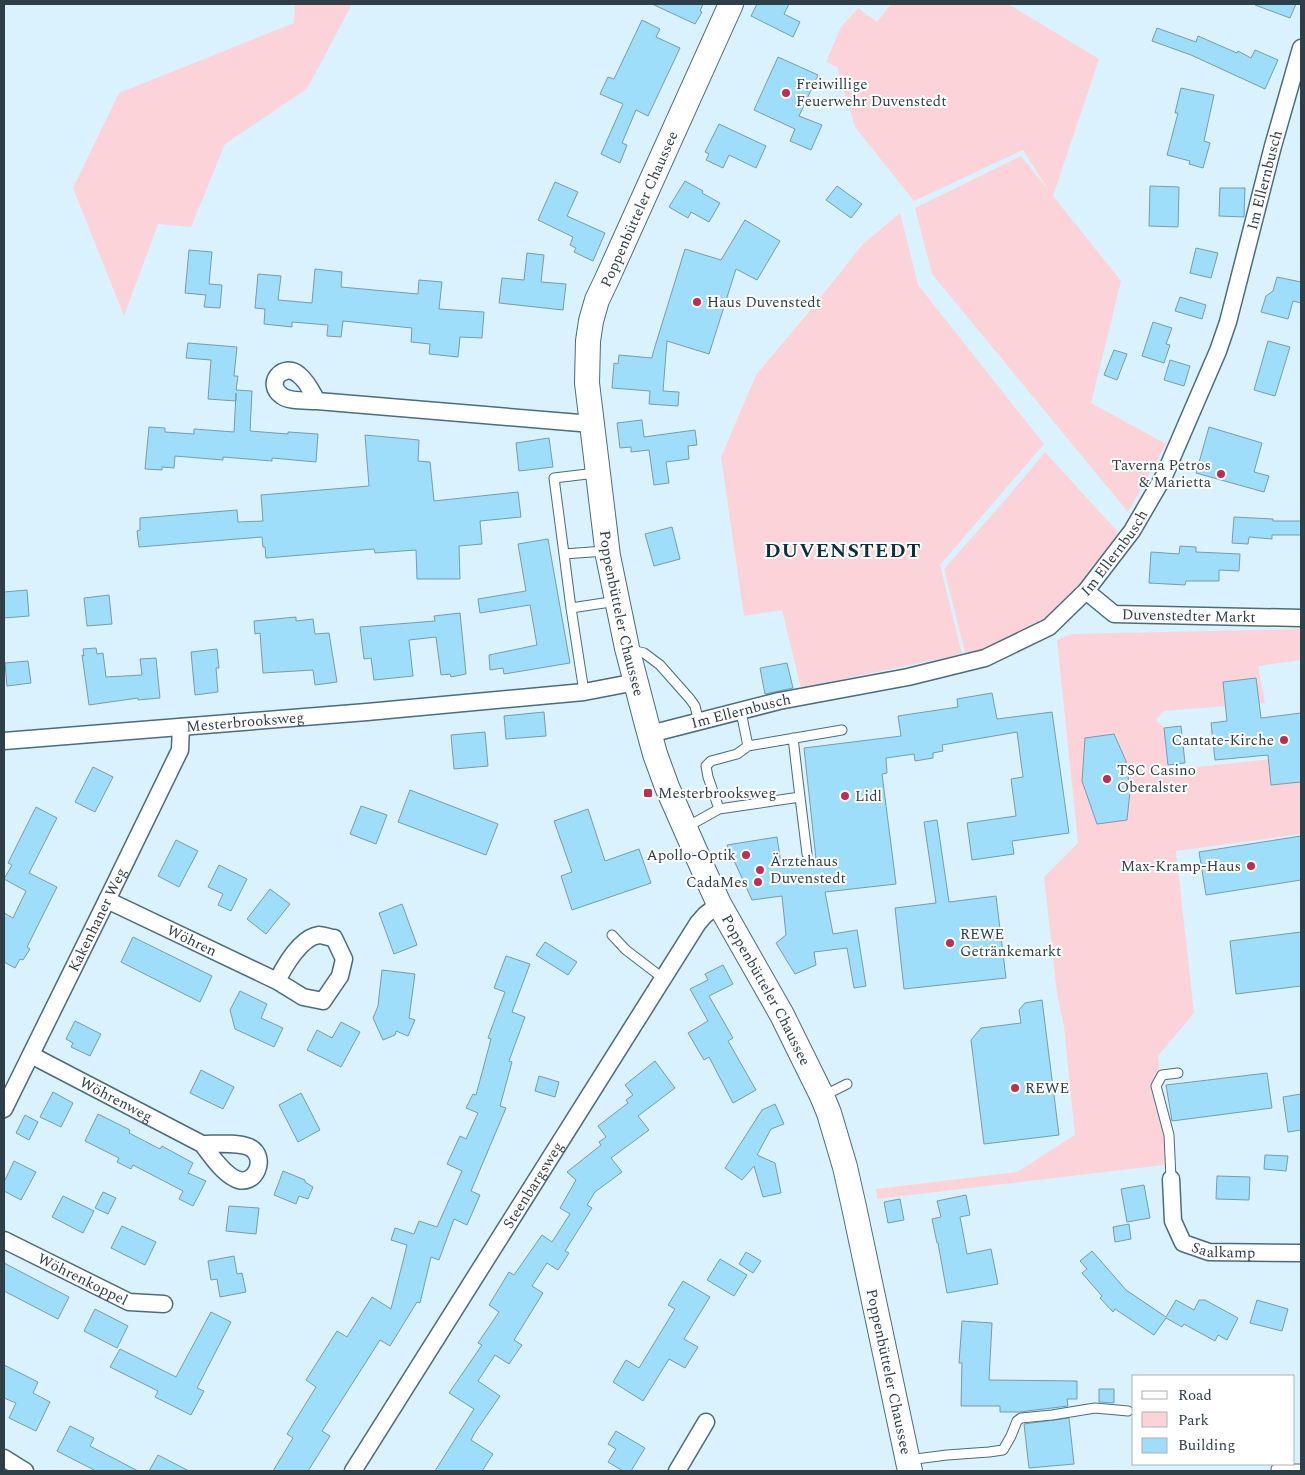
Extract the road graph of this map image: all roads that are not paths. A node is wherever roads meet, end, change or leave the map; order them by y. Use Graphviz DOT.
graph roads {
  1 [pos="731,4"];
  2 [pos="1301,48"];
  3 [pos="317,401"];
  4 [pos="592,424"];
  5 [pos="598,472"];
  6 [pos="607,551"];
  7 [pos="564,554"];
  8 [pos="1086,592"];
  9 [pos="617,601"];
  10 [pos="571,608"];
  11 [pos="1301,618"];
  12 [pos="627,648"];
  13 [pos="636,682"];
  14 [pos="584,692"];
  15 [pos="741,712"];
  16 [pos="699,723"];
  17 [pos="181,727"];
  18 [pos="842,730"];
  19 [pos="650,734"];
  20 [pos="793,738"];
  21 [pos="4,741"];
  22 [pos="748,746"];
  23 [pos="800,797"];
  24 [pos="719,809"];
  25 [pos="685,828"];
  26 [pos="807,854"];
  27 [pos="107,900"];
  28 [pos="719,904"];
  29 [pos="612,935"];
  30 [pos="664,979"];
  31 [pos="277,981"];
  32 [pos="31,1055"];
  33 [pos="1178,1073"];
  34 [pos="847,1084"];
  35 [pos="822,1096"];
  36 [pos="4,1108"];
  37 [pos="202,1144"];
  38 [pos="1171,1179"];
  39 [pos="4,1240"];
  40 [pos="1301,1253"];
  41 [pos="164,1304"];
  42 [pos="1128,1411"];
  43 [pos="706,1422"];
  44 [pos="4,1458"];
  45 [pos="909,1466"];
  46 [pos="1276,1469"];
  47 [pos="1301,1470"];
  48 [pos="25,1471"];
  49 [pos="353,1471"];
  50 [pos="677,1471"];
  1 -- 4 [label="main road, Poppenbütteler Chaussee"];
  2 -- 8 [label="street, Im Ellernbusch"];
  3 -- 4 [label="street"];
  4 -- 5 [label="main road, Poppenbütteler Chaussee"];
  5 -- 6 [label="main road, Poppenbütteler Chaussee"];
  5 -- 7 [label="lane"];
  6 -- 7 [label="lane"];
  6 -- 9 [label="main road, Poppenbütteler Chaussee"];
  7 -- 10 [label="lane"];
  8 -- 11 [label="street, Duvenstedter Markt"];
  8 -- 15 [label="street, Im Ellernbusch"];
  9 -- 10 [label="lane"];
  9 -- 12 [label="main road, Poppenbütteler Chaussee"];
  10 -- 14 [label="lane"];
  12 -- 13 [label="main road, Poppenbütteler Chaussee"];
  12 -- 16 [label="lane"];
  13 -- 14 [label="street, Mesterbrooksweg"];
  13 -- 19 [label="main road, Poppenbütteler Chaussee"];
  14 -- 17 [label="street, Mesterbrooksweg"];
  15 -- 16 [label="street, Im Ellernbusch"];
  15 -- 22 [label="lane"];
  16 -- 19 [label="street, Im Ellernbusch"];
  17 -- 21 [label="street, Mesterbrooksweg"];
  17 -- 27 [label="street, Kakenhaner Weg"];
  18 -- 20 [label="lane"];
  19 -- 25 [label="main road, Poppenbütteler Chaussee"];
  20 -- 22 [label="lane"];
  20 -- 23 [label="lane"];
  22 -- 24 [label="lane"];
  23 -- 24 [label="lane"];
  23 -- 26 [label="lane"];
  24 -- 25 [label="lane"];
  25 -- 28 [label="main road, Poppenbütteler Chaussee"];
  27 -- 31 [label="street, Wöhren"];
  27 -- 32 [label="street, Kakenhaner Weg"];
  28 -- 30 [label="street, Steenbargsweg"];
  28 -- 35 [label="main road, Poppenbütteler Chaussee"];
  29 -- 30 [label="lane"];
  30 -- 49 [label="street, Steenbargsweg"];
  32 -- 36 [label="street, Kakenhaner Weg"];
  32 -- 37 [label="street, Wöhrenweg"];
  33 -- 38 [label="lane"];
  34 -- 35 [label="lane"];
  35 -- 45 [label="main road, Poppenbütteler Chaussee"];
  38 -- 40 [label="street, Saalkamp"];
  39 -- 41 [label="street, Wöhrenkoppel"];
  42 -- 45 [label="lane"];
  43 -- 50 [label="street"];
  44 -- 48 [label="street"];
  46 -- 47 [label="lane"];
}
